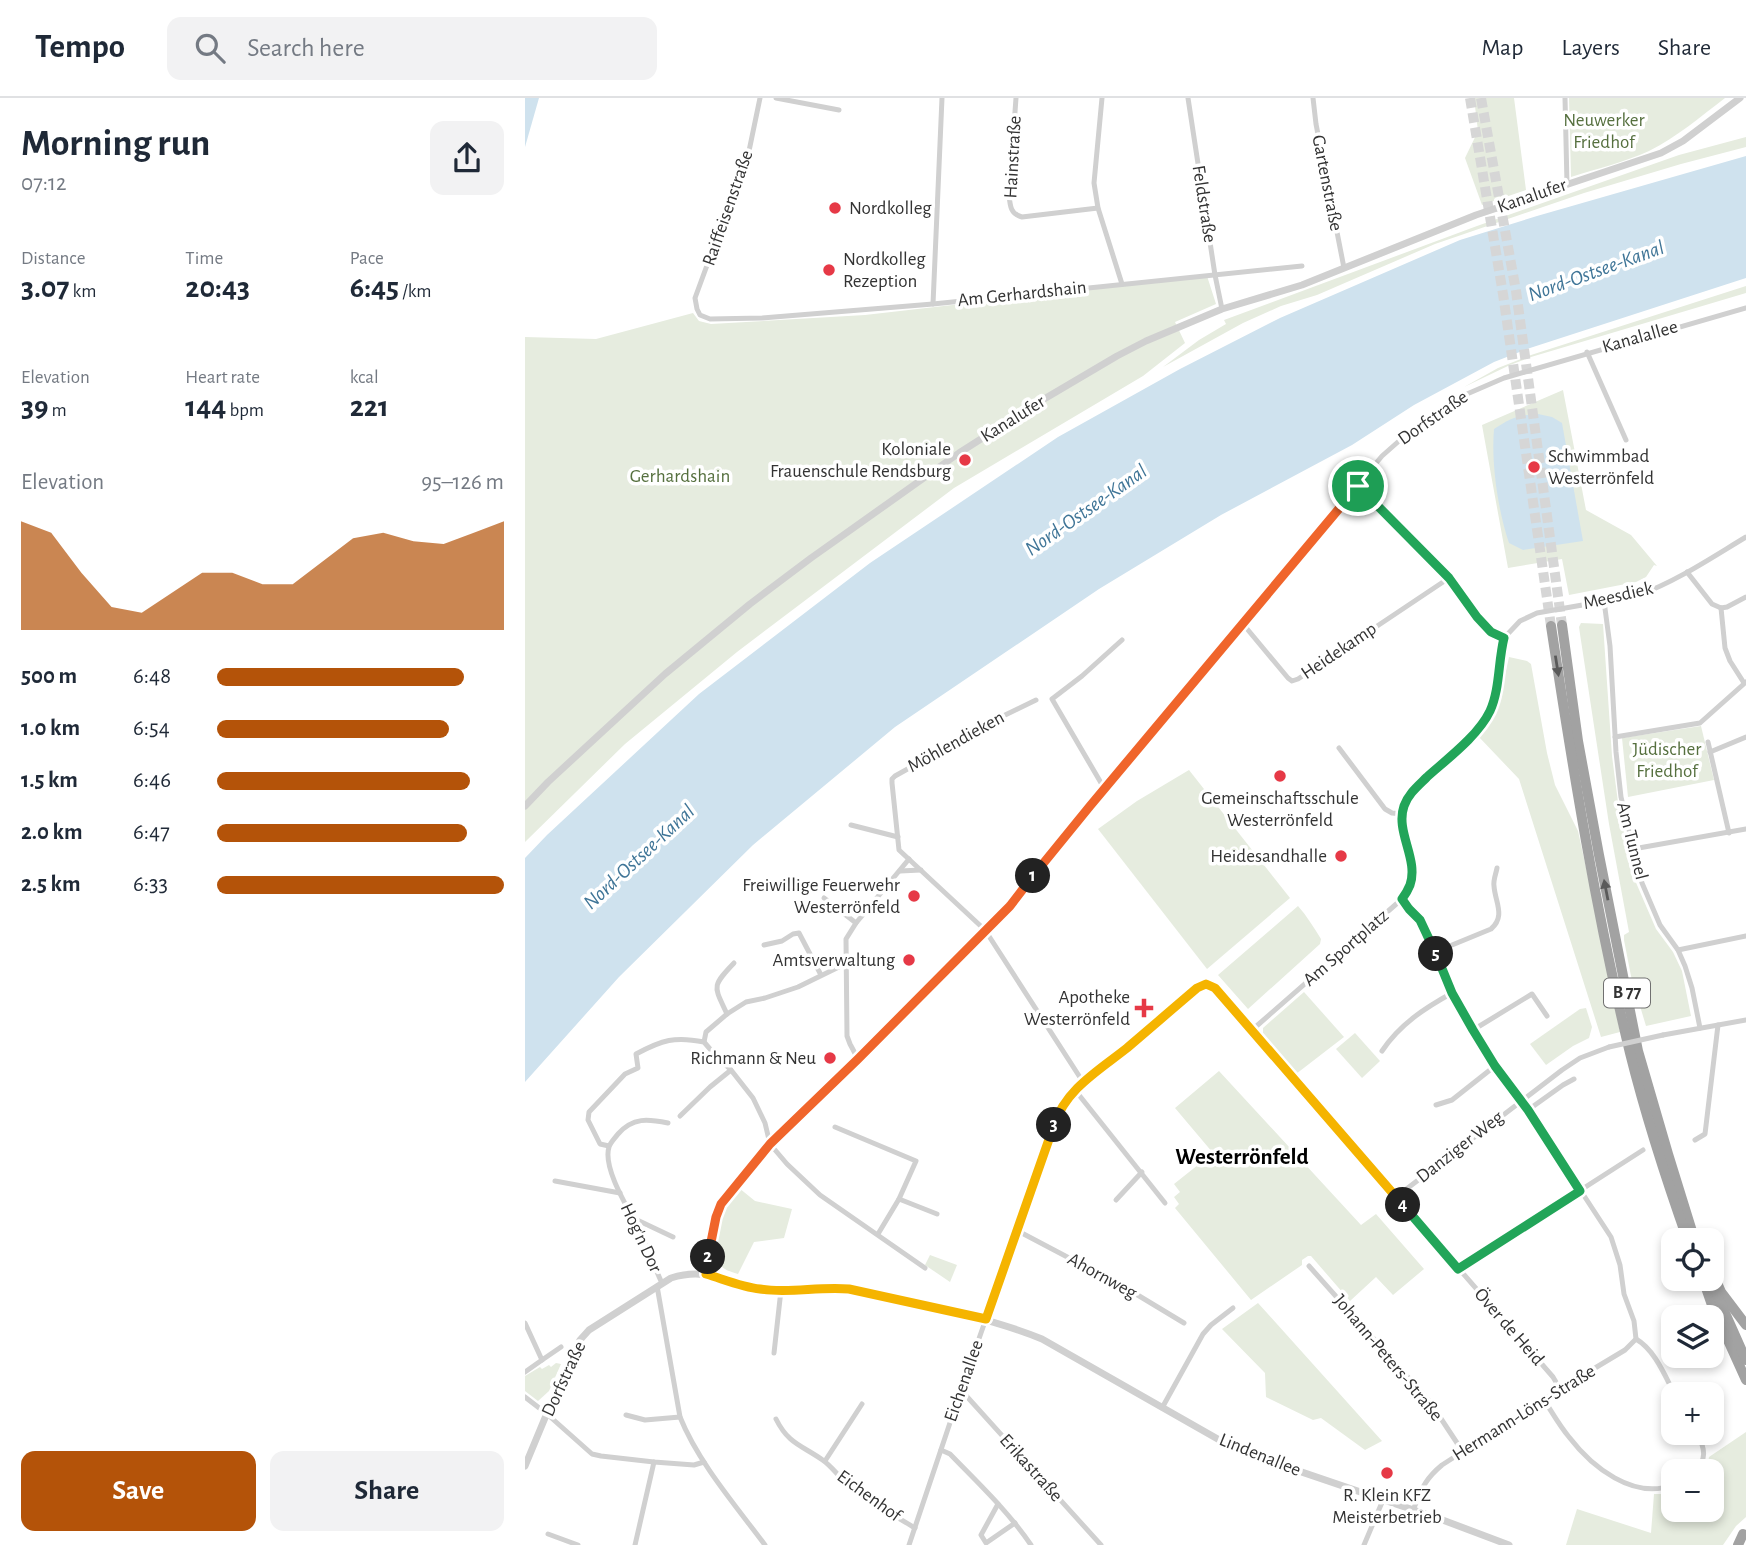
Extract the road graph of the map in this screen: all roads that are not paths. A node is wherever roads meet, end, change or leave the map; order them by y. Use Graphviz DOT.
graph roads {
  1 [pos="760,98"];
  2 [pos="776,98"];
  3 [pos="942,98"];
  4 [pos="1016,98"];
  5 [pos="1102,98"];
  6 [pos="1188,98"];
  7 [pos="1313,98"];
  8 [pos="1565,98"];
  9 [pos="1740,98"];
  10 [pos="839,110"];
  11 [pos="1567,184"];
  12 [pos="1098,208"];
  13 [pos="1301,266"];
  14 [pos="1344,268"];
  15 [pos="1215,275"];
  16 [pos="1122,284"];
  17 [pos="933,304"];
  18 [pos="1746,308"];
  19 [pos="1222,309"];
  20 [pos="700,315"];
  21 [pos="1587,352"];
  22 [pos="1626,440"];
  23 [pos="1358,486"];
  24 [pos="1746,537"];
  25 [pos="1688,572"];
  26 [pos="1449,578"];
  27 [pos="1746,597"];
  28 [pos="1604,601"];
  29 [pos="1721,608"];
  30 [pos="1243,624"];
  31 [pos="1504,638"];
  32 [pos="1122,640"];
  33 [pos="1745,682"];
  34 [pos="1036,700"];
  35 [pos="1615,737"];
  36 [pos="1746,737"];
  37 [pos="1708,742"];
  38 [pos="1339,748"];
  39 [pos="1710,752"];
  40 [pos="1104,788"];
  41 [pos="525,806"];
  42 [pos="1402,814"];
  43 [pos="851,825"];
  44 [pos="1746,830"];
  45 [pos="1729,833"];
  46 [pos="898,838"];
  47 [pos="1633,849"];
  48 [pos="909,859"];
  49 [pos="1497,869"];
  50 [pos="921,870"];
  51 [pos="900,871"];
  52 [pos="824,898"];
  53 [pos="1402,899"];
  54 [pos="856,923"];
  55 [pos="985,930"];
  56 [pos="1746,936"];
  57 [pos="764,945"];
  58 [pos="1678,950"];
  59 [pos="1435,952"];
  60 [pos="734,963"];
  61 [pos="847,963"];
  62 [pos="821,975"];
  63 [pos="1206,984"];
  64 [pos="1452,993"];
  65 [pos="727,1014"];
  66 [pos="1547,1016"];
  67 [pos="1746,1020"];
  68 [pos="1718,1025"];
  69 [pos="1700,1028"];
  70 [pos="1252,1030"];
  71 [pos="1473,1030"];
  72 [pos="704,1042"];
  73 [pos="1382,1051"];
  74 [pos="858,1059"];
  75 [pos="1495,1066"];
  76 [pos="731,1070"];
  77 [pos="1574,1079"];
  78 [pos="1083,1082"];
  79 [pos="1075,1090"];
  80 [pos="1521,1100"];
  81 [pos="1436,1105"];
  82 [pos="1528,1110"];
  83 [pos="680,1116"];
  84 [pos="668,1123"];
  85 [pos="835,1127"];
  86 [pos="1695,1140"];
  87 [pos="770,1144"];
  88 [pos="609,1146"];
  89 [pos="1643,1150"];
  90 [pos="1142,1172"];
  91 [pos="555,1181"];
  92 [pos="1580,1191"];
  93 [pos="620,1193"];
  94 [pos="1396,1196"];
  95 [pos="899,1199"];
  96 [pos="1116,1200"];
  97 [pos="1165,1203"];
  98 [pos="937,1214"];
  99 [pos="634,1218"];
  100 [pos="1683,1228"];
  101 [pos="1691,1228"];
  102 [pos="1018,1231"];
  103 [pos="878,1234"];
  104 [pos="673,1237"];
  105 [pos="1309,1266"];
  106 [pos="925,1268"];
  107 [pos="1458,1269"];
  108 [pos="706,1274"];
  109 [pos="660,1285"];
  110 [pos="781,1290"];
  111 [pos="1707,1291"];
  112 [pos="1715,1291"];
  113 [pos="1721,1291"];
  114 [pos="1233,1308"];
  115 [pos="986,1319"];
  116 [pos="525,1323"];
  117 [pos="1184,1323"];
  118 [pos="1746,1325"];
  119 [pos="1636,1339"];
  120 [pos="561,1347"];
  121 [pos="774,1353"];
  122 [pos="542,1360"];
  123 [pos="1746,1360"];
  124 [pos="525,1371"];
  125 [pos="1746,1380"];
  126 [pos="1668,1382"];
  127 [pos="1560,1389"];
  128 [pos="961,1390"];
  129 [pos="525,1397"];
  130 [pos="1544,1400"];
  131 [pos="862,1404"];
  132 [pos="1162,1408"];
  133 [pos="547,1413"];
  134 [pos="626,1415"];
  135 [pos="680,1417"];
  136 [pos="776,1419"];
  137 [pos="941,1450"];
  138 [pos="1463,1452"];
  139 [pos="825,1461"];
  140 [pos="653,1462"];
  141 [pos="704,1462"];
  142 [pos="525,1466"];
  143 [pos="1661,1489"];
  144 [pos="1383,1500"];
  145 [pos="998,1504"];
  146 [pos="1413,1510"];
  147 [pos="1015,1523"];
  148 [pos="915,1528"];
  149 [pos="548,1534"];
  150 [pos="1743,1534"];
  151 [pos="909,1544"];
  152 [pos="578,1545"];
  153 [pos="635,1545"];
  154 [pos="765,1545"];
  155 [pos="918,1545"];
  156 [pos="1031,1545"];
  157 [pos="1101,1545"];
  158 [pos="1364,1545"];
  159 [pos="1508,1545"];
  160 [pos="1738,1545"];
  1 -- 20 [label="street, Raiffeisenstraße"];
  2 -- 10 [label="street"];
  3 -- 17 [label="street"];
  4 -- 12 [label="street, Hainstraße"];
  5 -- 12 [label="street"];
  6 -- 15 [label="street, Feldstraße"];
  7 -- 14 [label="street, Gartenstraße"];
  8 -- 11 [label="street"];
  9 -- 11 [label="street, Kanalufer"];
  11 -- 14 [label="street, Kanalufer"];
  12 -- 16 [label="street"];
  13 -- 15 [label="street, Am Gerhardshain"];
  14 -- 19 [label="street, Kanalufer"];
  15 -- 16 [label="street, Am Gerhardshain"];
  15 -- 19 [label="street, Feldstraße"];
  16 -- 17 [label="street, Am Gerhardshain"];
  17 -- 20 [label="street, Am Gerhardshain"];
  18 -- 21 [label="street, Kanalallee"];
  19 -- 41 [label="street, Kanalufer"];
  21 -- 22 [label="street, Kanalallee"];
  21 -- 23 [label="street, Dorfstraße"];
  23 -- 26 [label="street"];
  23 -- 30 [label="street, Dorfstraße"];
  24 -- 25 [label="street, Meesdiek"];
  25 -- 28 [label="street, Meesdiek"];
  25 -- 29 [label="street"];
  26 -- 30 [label="street, Heidekamp"];
  26 -- 31 [label="street"];
  27 -- 29 [label="street"];
  28 -- 31 [label="street, Meesdiek"];
  28 -- 35 [label="street, Am Tunnel"];
  29 -- 33 [label="street"];
  30 -- 40 [label="street, Dorfstraße"];
  31 -- 42 [label="street"];
  32 -- 40 [label="street"];
  33 -- 35 [label="street"];
  34 -- 46 [label="street, Möhlendieken"];
  35 -- 47 [label="street, Am Tunnel"];
  36 -- 39 [label="street"];
  37 -- 39 [label="street"];
  38 -- 42 [label="street"];
  39 -- 45 [label="street"];
  40 -- 55 [label="street, Dorfstraße"];
  42 -- 53 [label="street, Am Sportplatz"];
  43 -- 46 [label="street"];
  44 -- 45 [label="street"];
  45 -- 47 [label="street"];
  46 -- 48 [label="street, Möhlendieken"];
  47 -- 58 [label="street, Am Tunnel"];
  48 -- 50 [label="street, Möhlendieken"];
  48 -- 51 [label="street"];
  49 -- 59 [label="street"];
  50 -- 51 [label="street"];
  50 -- 55 [label="street, Möhlendieken"];
  51 -- 54 [label="street"];
  52 -- 54 [label="street"];
  53 -- 59 [label="street"];
  53 -- 70 [label="street, Am Sportplatz"];
  54 -- 61 [label="street"];
  55 -- 74 [label="street, Dorfstraße"];
  55 -- 78 [label="street"];
  56 -- 58 [label="street"];
  57 -- 62 [label="street"];
  58 -- 69 [label="street, Am Tunnel"];
  59 -- 64 [label="street"];
  60 -- 65 [label="street"];
  61 -- 62 [label="street"];
  61 -- 74 [label="street"];
  62 -- 65 [label="street"];
  63 -- 70 [label="street, Över de Heid"];
  63 -- 78 [label="street, Eichenallee"];
  64 -- 71 [label="street"];
  64 -- 73 [label="street"];
  65 -- 72 [label="street"];
  66 -- 71 [label="street"];
  67 -- 68 [label="street, Danziger Weg"];
  68 -- 69 [label="street, Danziger Weg"];
  68 -- 86 [label="street"];
  69 -- 80 [label="street, Danziger Weg, bridge"];
  70 -- 94 [label="street, Över de Heid"];
  71 -- 75 [label="street"];
  72 -- 76 [label="street"];
  72 -- 88 [label="street"];
  74 -- 87 [label="street, Dorfstraße"];
  75 -- 80 [label="street"];
  75 -- 81 [label="street"];
  76 -- 83 [label="street"];
  76 -- 87 [label="street"];
  77 -- 82 [label="street"];
  78 -- 79 [label="street, Eichenallee"];
  79 -- 90 [label="street"];
  79 -- 102 [label="street, Eichenallee"];
  80 -- 82 [label="street"];
  80 -- 94 [label="street, Danziger Weg"];
  82 -- 92 [label="street"];
  84 -- 88 [label="street"];
  85 -- 95 [label="street"];
  87 -- 103 [label="street"];
  87 -- 108 [label="street, Dorfstraße"];
  88 -- 93 [label="street, Hog'n Dor"];
  89 -- 92 [label="street"];
  90 -- 96 [label="street"];
  90 -- 97 [label="street"];
  91 -- 93 [label="street, Hog'n Dor"];
  92 -- 107 [label="street"];
  92 -- 119 [label="street"];
  93 -- 99 [label="street, Hog'n Dor"];
  94 -- 107 [label="street, Över de Heid"];
  95 -- 98 [label="street"];
  95 -- 103 [label="street"];
  99 -- 104 [label="street"];
  99 -- 109 [label="street, Hog'n Dor"];
  101 -- 100 [label="highway, B 77, one-way"];
  102 -- 115 [label="street, Eichenallee"];
  102 -- 117 [label="street, Ahornweg"];
  103 -- 106 [label="street"];
  105 -- 138 [label="street, Johann-Peters-Straße"];
  107 -- 127 [label="street, Över de Heid"];
  108 -- 109 [label="street, Dorfstraße"];
  108 -- 110 [label="street, Lindenallee"];
  109 -- 133 [label="street, Dorfstraße"];
  109 -- 135 [label="street, Hog'n Dor"];
  110 -- 115 [label="street, Lindenallee"];
  110 -- 121 [label="street"];
  111 -- 125 [label="highway"];
  112 -- 123 [label="highway"];
  113 -- 118 [label="highway"];
  114 -- 132 [label="street"];
  115 -- 128 [label="street, Eichenallee"];
  115 -- 132 [label="street, Lindenallee"];
  116 -- 122 [label="street"];
  119 -- 126 [label="street"];
  119 -- 127 [label="street, Hermann-Löns-Straße"];
  120 -- 122 [label="street"];
  122 -- 124 [label="street"];
  127 -- 130 [label="street, Hermann-Löns-Straße"];
  128 -- 137 [label="street, Eichenallee"];
  128 -- 157 [label="street, Erikastraße"];
  129 -- 133 [label="street"];
  130 -- 138 [label="street, Hermann-Löns-Straße"];
  130 -- 143 [label="street"];
  131 -- 139 [label="street, Eichenhof"];
  132 -- 144 [label="street, Lindenallee"];
  133 -- 140 [label="street"];
  133 -- 142 [label="street, Dorfstraße"];
  134 -- 135 [label="street"];
  135 -- 141 [label="street, Hog'n Dor"];
  136 -- 139 [label="street, Eichenhof"];
  137 -- 145 [label="street"];
  137 -- 148 [label="street, Eichenallee"];
  138 -- 146 [label="street, Hermann-Löns-Straße"];
  139 -- 148 [label="street, Eichenhof"];
  140 -- 141 [label="street"];
  140 -- 153 [label="street"];
  141 -- 154 [label="street, Hog'n Dor"];
  144 -- 146 [label="street, Lindenallee"];
  144 -- 158 [label="street"];
  145 -- 147 [label="street"];
  145 -- 147 [label="street"];
  146 -- 159 [label="street, Lindenallee"];
  147 -- 156 [label="street"];
  148 -- 151 [label="street, Eichenallee"];
  149 -- 152 [label="street"];
  150 -- 160 [label="highway"];
  151 -- 155 [label="street, Eichenallee"];
}
